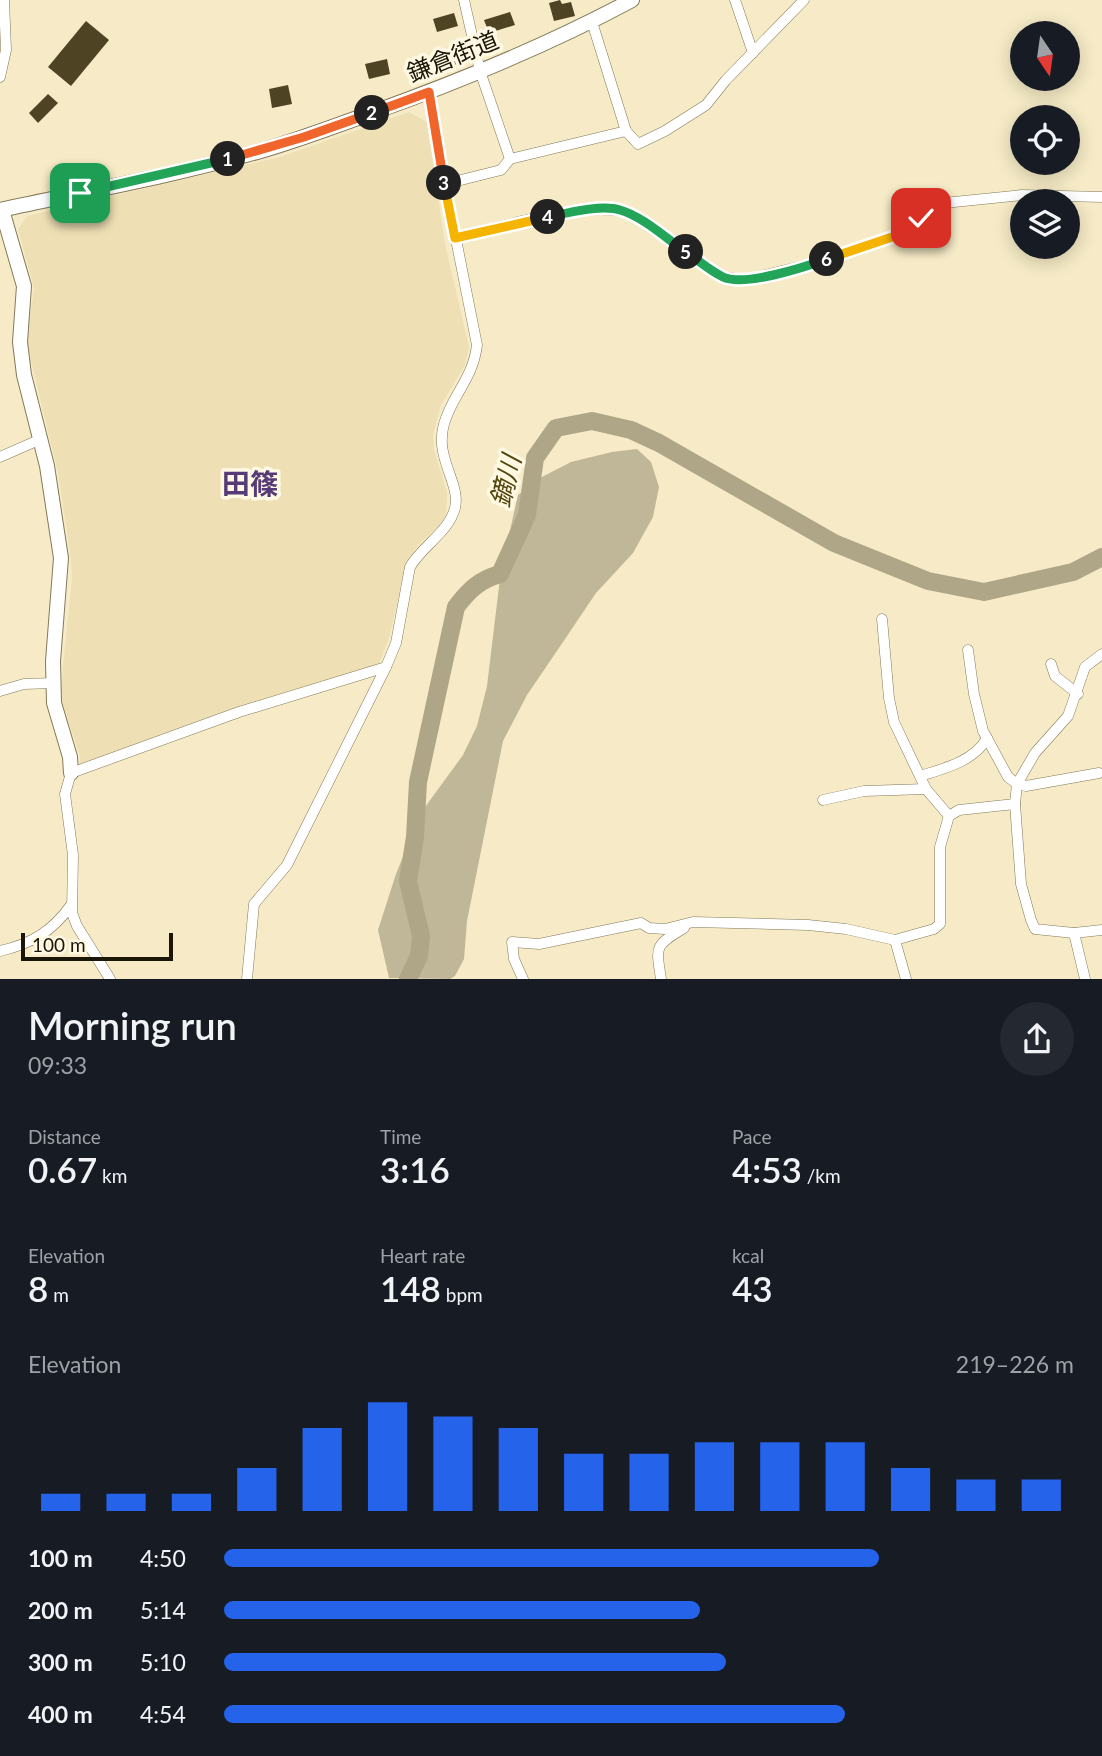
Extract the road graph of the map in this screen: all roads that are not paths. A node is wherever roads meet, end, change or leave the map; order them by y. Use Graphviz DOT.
graph roads {
  1 [pos="4,0"];
  2 [pos="464,0"];
  3 [pos="632,0"];
  4 [pos="735,0"];
  5 [pos="804,0"];
  6 [pos="592,22"];
  7 [pos="753,53"];
  8 [pos="480,71"];
  9 [pos="0,78"];
  10 [pos="429,92"];
  11 [pos="626,131"];
  12 [pos="510,159"];
  13 [pos="444,184"];
  14 [pos="1102,197"];
  15 [pos="1,209"];
  16 [pos="455,238"];
  17 [pos="41,439"];
  18 [pos="0,457"];
  19 [pos="882,619"];
  20 [pos="968,650"];
  21 [pos="1102,654"];
  22 [pos="1051,664"];
  23 [pos="386,667"];
  24 [pos="54,683"];
  25 [pos="0,691"];
  26 [pos="1078,694"];
  27 [pos="987,738"];
  28 [pos="1098,773"];
  29 [pos="71,774"];
  30 [pos="920,776"];
  31 [pos="1017,784"];
  32 [pos="926,789"];
  33 [pos="823,800"];
  34 [pos="1015,804"];
  35 [pos="949,816"];
  36 [pos="71,904"];
  37 [pos="693,922"];
  38 [pos="1102,930"];
  39 [pos="1074,933"];
  40 [pos="895,940"];
  41 [pos="0,951"];
  42 [pos="110,979"];
  43 [pos="247,979"];
  44 [pos="523,979"];
  45 [pos="661,979"];
  46 [pos="906,979"];
  47 [pos="1085,979"];
  1 -- 9 [label="street"];
  2 -- 8 [label="street"];
  3 -- 6 [label="street, 鎌倉街道"];
  4 -- 7 [label="street"];
  5 -- 7 [label="street"];
  6 -- 8 [label="street, 鎌倉街道"];
  6 -- 11 [label="street"];
  7 -- 11 [label="street"];
  8 -- 10 [label="street, 鎌倉街道"];
  8 -- 12 [label="street"];
  10 -- 13 [label="street"];
  10 -- 15 [label="street, 鎌倉街道"];
  11 -- 12 [label="street"];
  12 -- 13 [label="street"];
  13 -- 16 [label="street"];
  14 -- 16 [label="street"];
  15 -- 17 [label="street"];
  16 -- 23 [label="street"];
  17 -- 18 [label="street"];
  17 -- 24 [label="street"];
  19 -- 30 [label="street"];
  20 -- 27 [label="street"];
  21 -- 26 [label="street"];
  22 -- 26 [label="street"];
  23 -- 29 [label="street"];
  23 -- 43 [label="street"];
  24 -- 25 [label="street"];
  24 -- 29 [label="street"];
  26 -- 31 [label="street"];
  27 -- 30 [label="street"];
  27 -- 31 [label="street"];
  28 -- 31 [label="street"];
  29 -- 36 [label="street"];
  30 -- 32 [label="street"];
  31 -- 34 [label="street"];
  32 -- 33 [label="street"];
  32 -- 35 [label="street"];
  34 -- 35 [label="street"];
  34 -- 39 [label="street"];
  35 -- 40 [label="street"];
  36 -- 41 [label="street"];
  36 -- 42 [label="street"];
  37 -- 40 [label="street"];
  37 -- 44 [label="street"];
  37 -- 45 [label="street"];
  38 -- 39 [label="street"];
  39 -- 47 [label="street"];
  40 -- 46 [label="street"];
}
